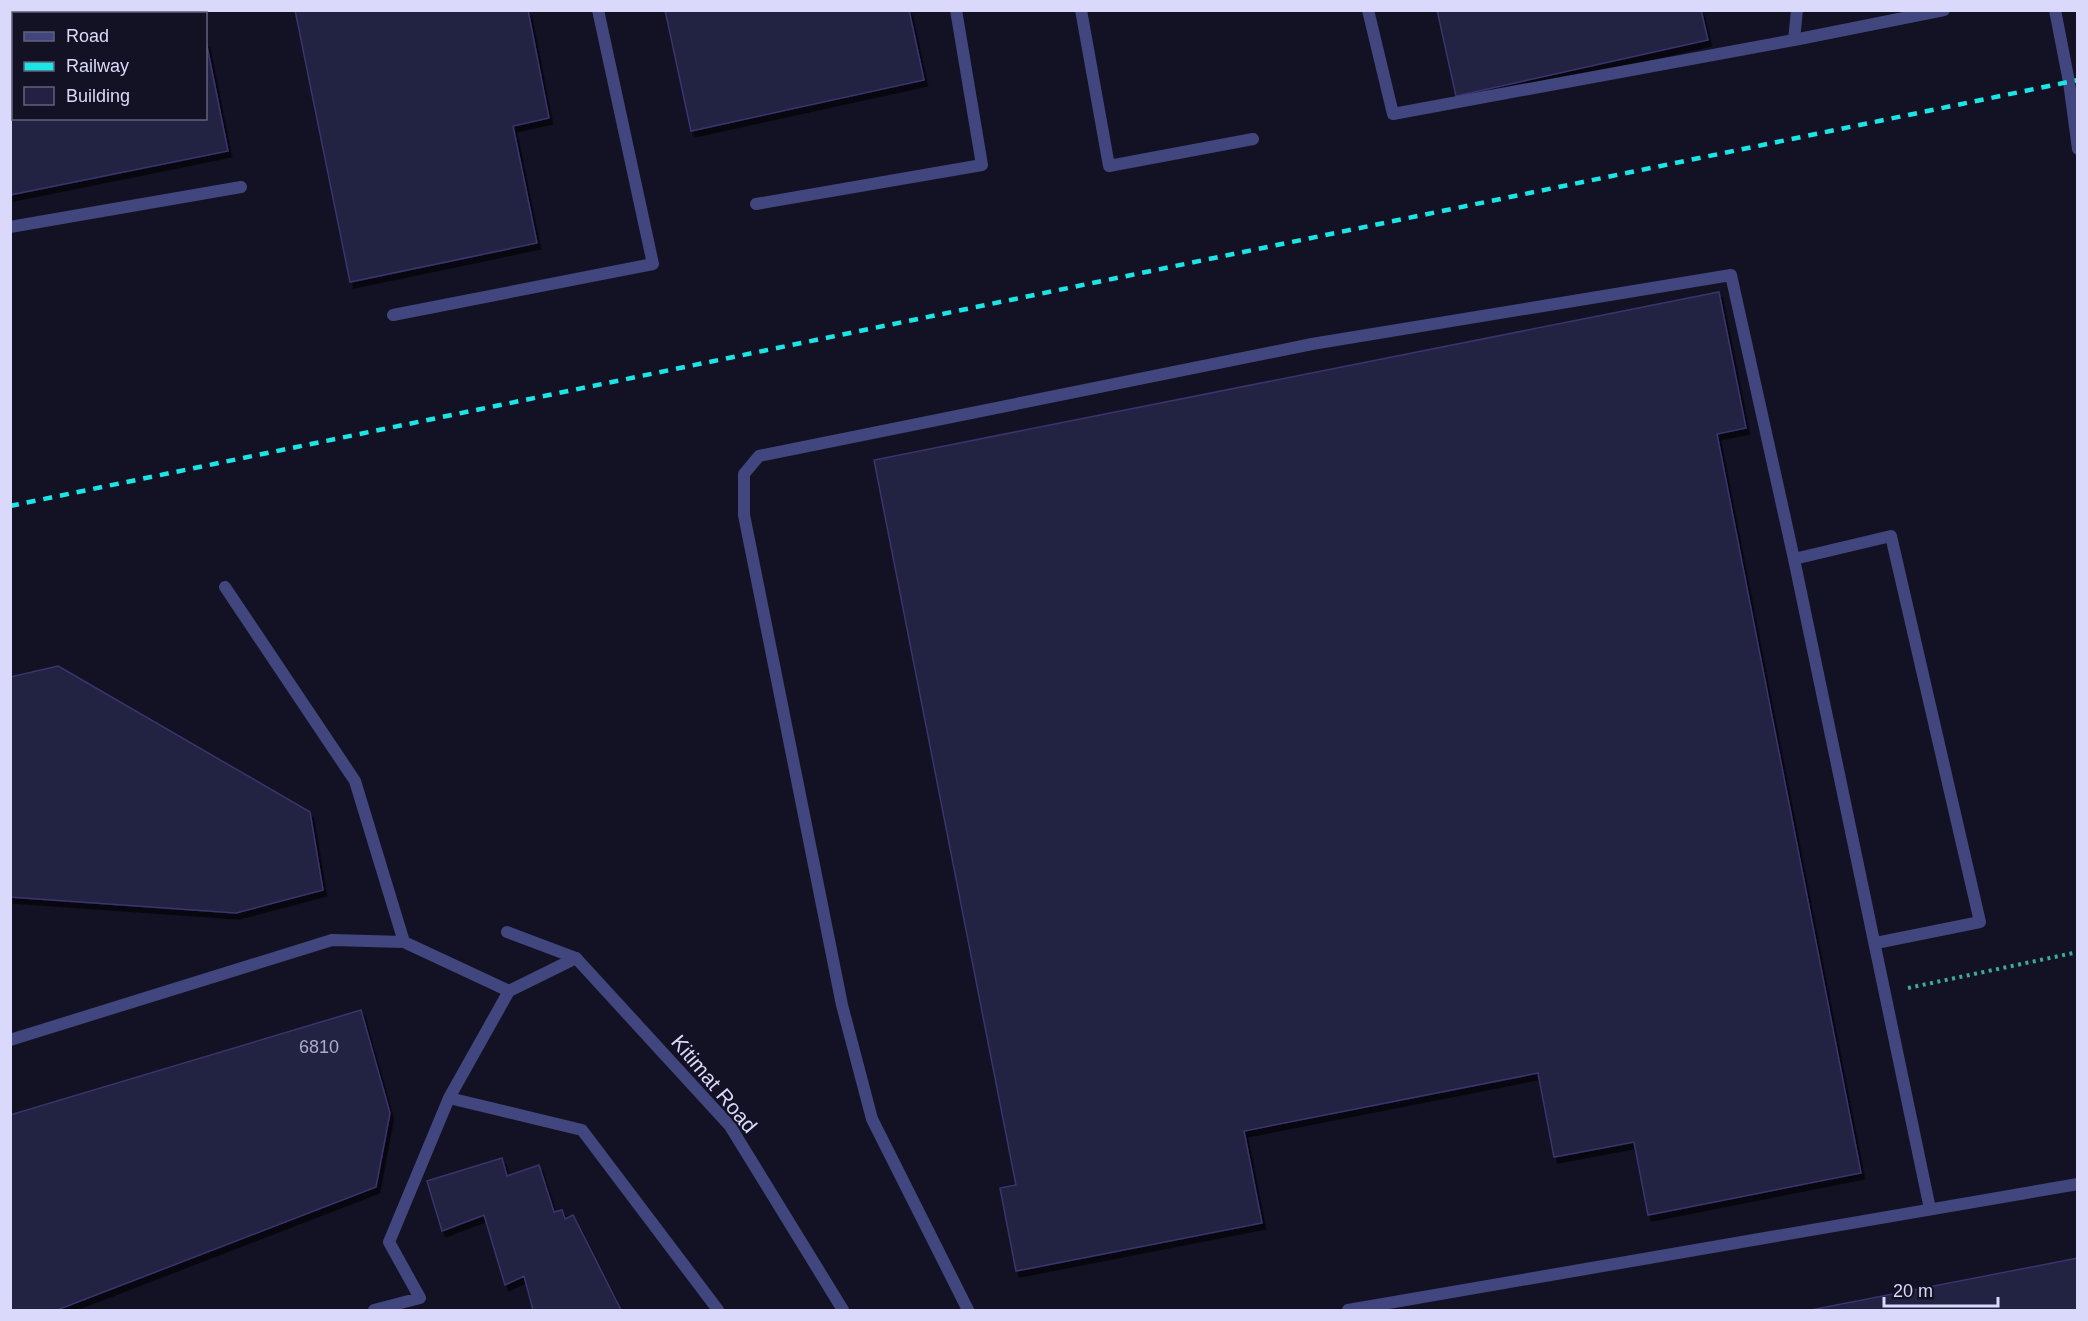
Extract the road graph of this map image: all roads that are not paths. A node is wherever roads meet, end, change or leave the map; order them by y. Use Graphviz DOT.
graph roads {
  1 [pos="597,10"];
  2 [pos="956,10"];
  3 [pos="1082,10"];
  4 [pos="1368,10"];
  5 [pos="1797,10"];
  6 [pos="1944,10"];
  7 [pos="2055,10"];
  8 [pos="1794,40"];
  9 [pos="1253,139"];
  10 [pos="2078,149"];
  11 [pos="241,187"];
  12 [pos="756,204"];
  13 [pos="10,227"];
  14 [pos="393,315"];
  15 [pos="1794,559"];
  16 [pos="225,587"];
  17 [pos="507,932"];
  18 [pos="404,942"];
  19 [pos="1876,943"];
  20 [pos="576,958"];
  21 [pos="509,992"];
  22 [pos="10,1040"];
  23 [pos="449,1098"];
  24 [pos="2078,1184"];
  25 [pos="1930,1209"];
  26 [pos="374,1311"];
  27 [pos="718,1311"];
  28 [pos="843,1311"];
  29 [pos="968,1311"];
  30 [pos="1348,1311"];
  1 -- 14 [label="street"];
  2 -- 12 [label="street"];
  3 -- 9 [label="street"];
  4 -- 8 [label="street"];
  5 -- 8 [label="street"];
  6 -- 8 [label="street"];
  7 -- 10 [label="street"];
  11 -- 13 [label="street"];
  15 -- 19 [label="street"];
  15 -- 19 [label="street"];
  15 -- 29 [label="street"];
  16 -- 18 [label="street"];
  17 -- 20 [label="street, Kitimat Road"];
  18 -- 21 [label="street"];
  18 -- 22 [label="street"];
  19 -- 25 [label="street"];
  20 -- 21 [label="street"];
  20 -- 28 [label="street, Kitimat Road"];
  21 -- 23 [label="street"];
  23 -- 26 [label="street"];
  23 -- 27 [label="street"];
  24 -- 25 [label="street"];
  25 -- 30 [label="street"];
}
